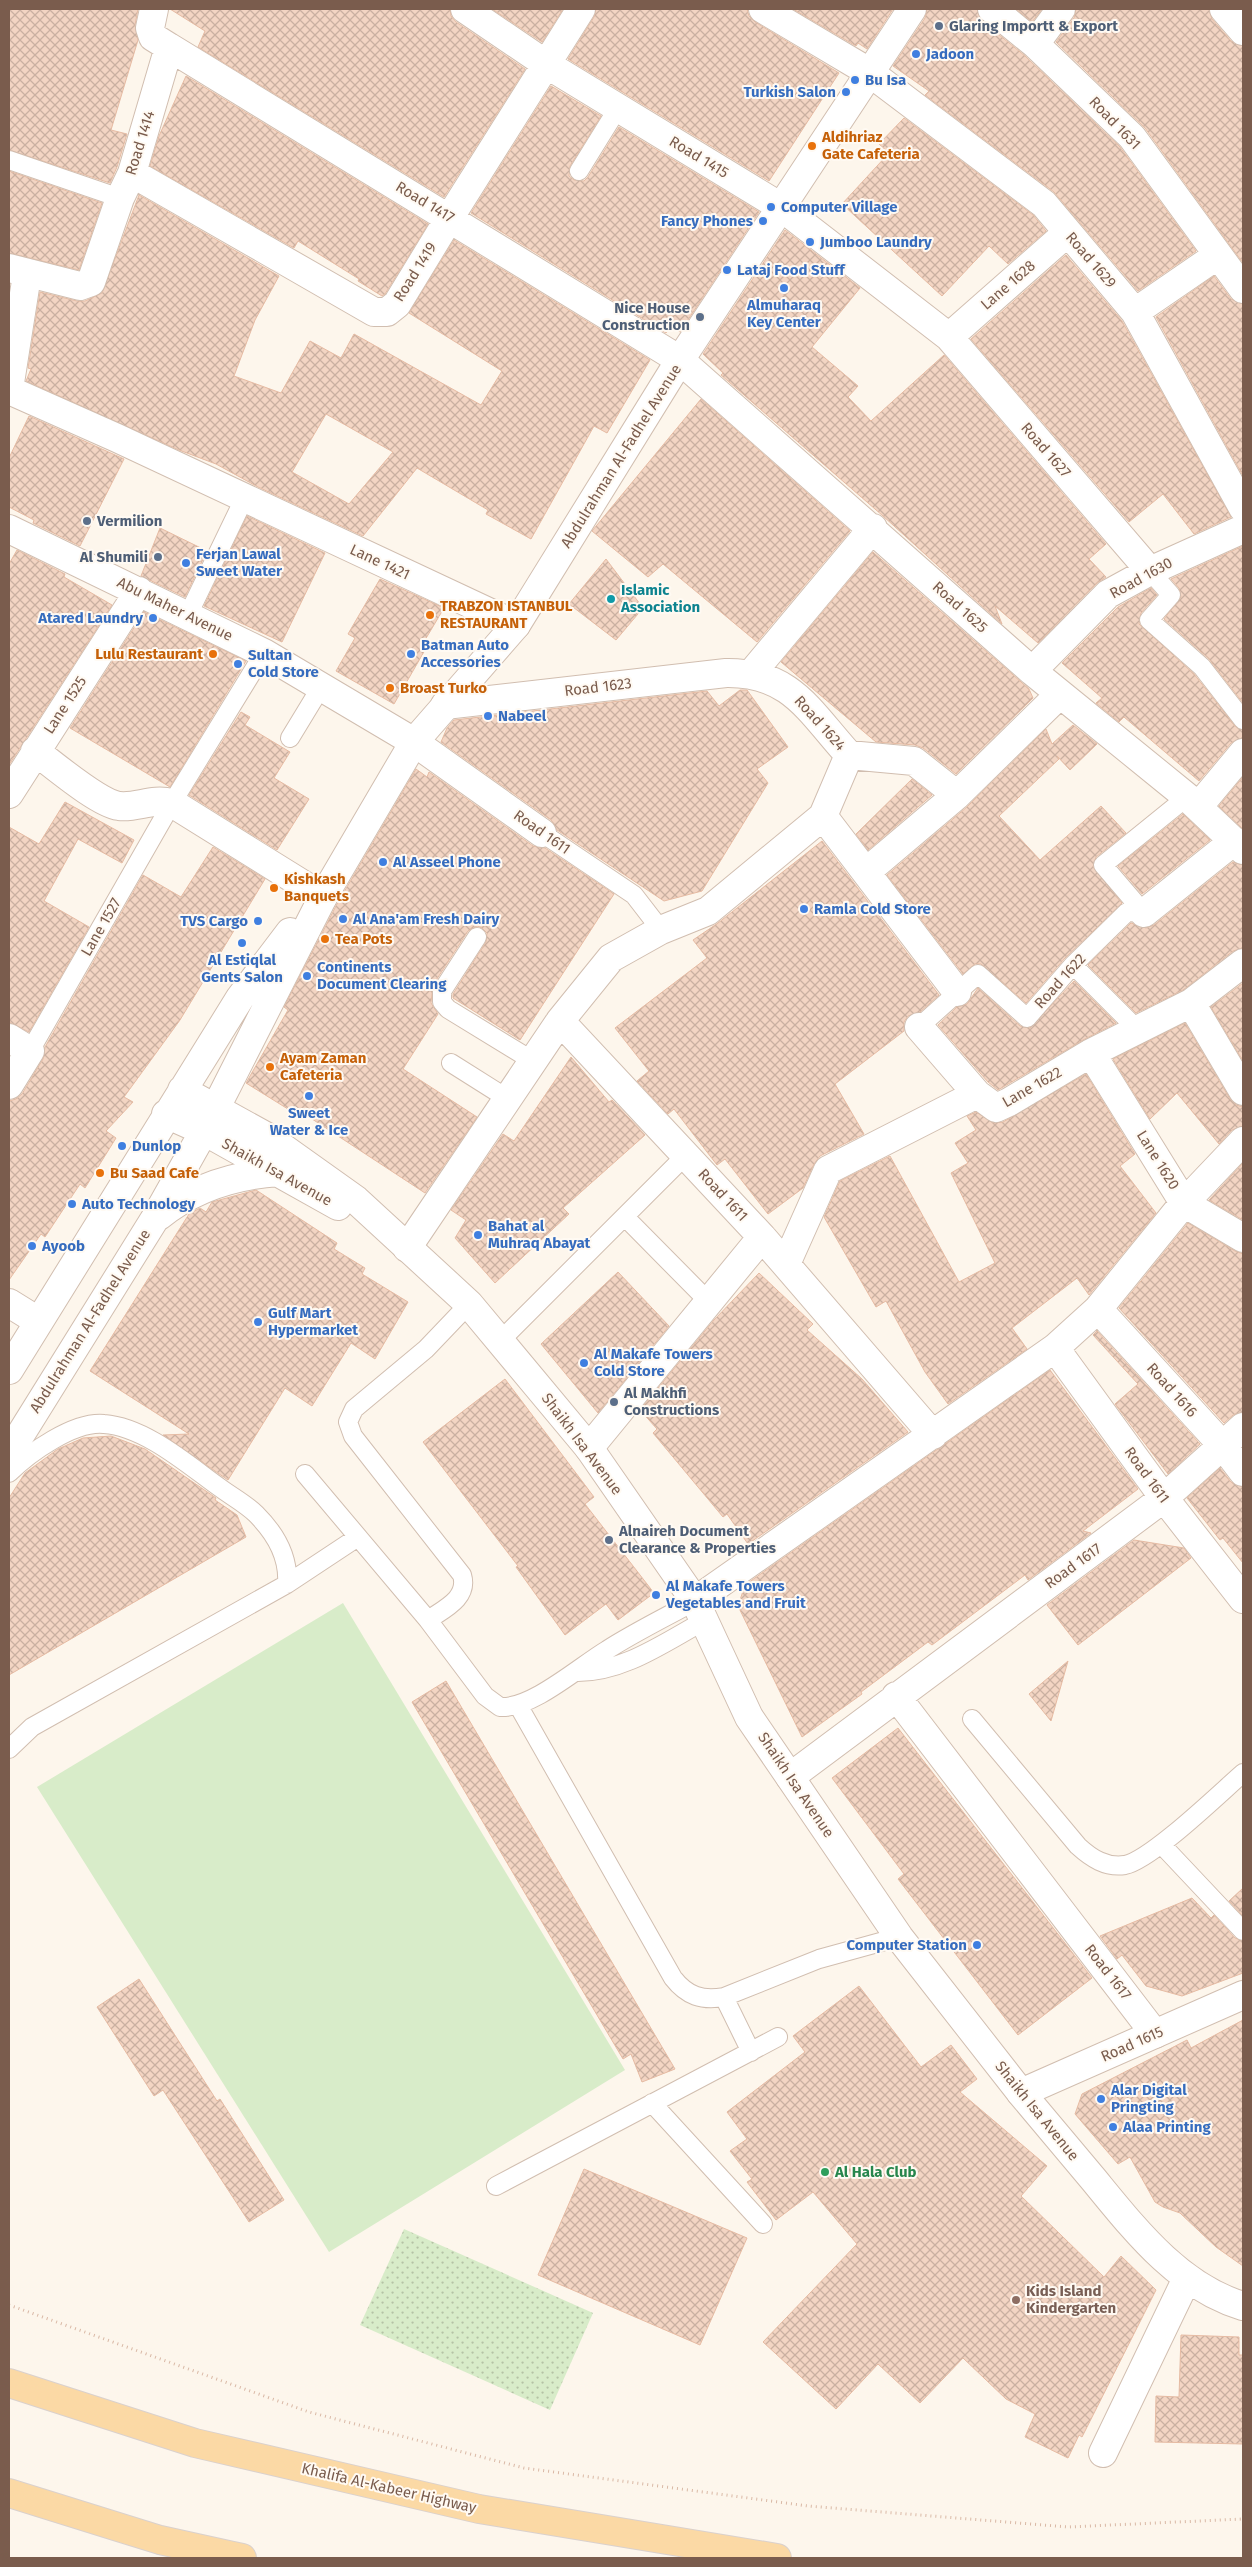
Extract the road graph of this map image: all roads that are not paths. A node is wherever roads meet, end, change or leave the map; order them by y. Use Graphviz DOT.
graph roads {
  1 [pos="154,9"];
  2 [pos="465,9"];
  3 [pos="581,9"];
  4 [pos="763,9"];
  5 [pos="912,9"];
  6 [pos="992,9"];
  7 [pos="1061,9"];
  8 [pos="1224,9"];
  9 [pos="1243,31"];
  10 [pos="1035,44"];
  11 [pos="169,46"];
  12 [pos="546,64"];
  13 [pos="869,72"];
  14 [pos="618,108"];
  15 [pos="9,160"];
  16 [pos="580,171"];
  17 [pos="132,173"];
  18 [pos="120,198"];
  19 [pos="781,206"];
  20 [pos="450,217"];
  21 [pos="1067,233"];
  22 [pos="1218,255"];
  23 [pos="18,272"];
  24 [pos="91,282"];
  25 [pos="1243,289"];
  26 [pos="1135,312"];
  27 [pos="950,337"];
  28 [pos="680,360"];
  29 [pos="9,389"];
  30 [pos="244,499"];
  31 [pos="1243,508"];
  32 [pos="873,528"];
  33 [pos="9,529"];
  34 [pos="1243,529"];
  35 [pos="1150,570"];
  36 [pos="139,591"];
  37 [pos="188,615"];
  38 [pos="516,625"];
  39 [pos="264,653"];
  40 [pos="1032,671"];
  41 [pos="752,674"];
  42 [pos="321,687"];
  43 [pos="792,691"];
  44 [pos="1060,694"];
  45 [pos="445,706"];
  46 [pos="1243,720"];
  47 [pos="290,738"];
  48 [pos="414,742"];
  49 [pos="35,751"];
  50 [pos="1243,753"];
  51 [pos="849,755"];
  52 [pos="9,794"];
  53 [pos="957,795"];
  54 [pos="1192,802"];
  55 [pos="172,803"];
  56 [pos="823,816"];
  57 [pos="542,833"];
  58 [pos="1239,845"];
  59 [pos="866,872"];
  60 [pos="323,897"];
  61 [pos="1144,913"];
  62 [pos="661,930"];
  63 [pos="477,937"];
  64 [pos="1243,963"];
  65 [pos="1073,965"];
  66 [pos="957,992"];
  67 [pos="1191,1003"];
  68 [pos="560,1021"];
  69 [pos="919,1027"];
  70 [pos="1138,1030"];
  71 [pos="19,1044"];
  72 [pos="1091,1053"];
  73 [pos="533,1061"];
  74 [pos="451,1063"];
  75 [pos="1242,1084"];
  76 [pos="9,1085"];
  77 [pos="182,1090"];
  78 [pos="977,1094"];
  79 [pos="508,1099"];
  80 [pos="166,1114"];
  81 [pos="209,1119"];
  82 [pos="1243,1141"];
  83 [pos="686,1155"];
  84 [pos="279,1172"];
  85 [pos="1184,1203"];
  86 [pos="625,1217"];
  87 [pos="154,1220"];
  88 [pos="762,1237"];
  89 [pos="1243,1238"];
  90 [pos="398,1239"];
  91 [pos="786,1264"];
  92 [pos="709,1302"];
  93 [pos="9,1303"];
  94 [pos="469,1304"];
  95 [pos="1098,1309"];
  96 [pos="38,1321"];
  97 [pos="500,1341"];
  98 [pos="1055,1348"];
  99 [pos="9,1370"];
  100 [pos="1243,1427"];
  101 [pos="933,1434"];
  102 [pos="1224,1447"];
  103 [pos="589,1448"];
  104 [pos="9,1453"];
  105 [pos="1243,1472"];
  106 [pos="9,1473"];
  107 [pos="305,1474"];
  108 [pos="1164,1498"];
  109 [pos="358,1537"];
  110 [pos="287,1584"];
  111 [pos="1243,1600"];
  112 [pos="700,1611"];
  113 [pos="428,1620"];
  114 [pos="896,1696"];
  115 [pos="518,1704"];
  116 [pos="972,1719"];
  117 [pos="9,1749"];
  118 [pos="1243,1773"];
  119 [pos="790,1776"];
  120 [pos="1160,1844"];
  121 [pos="1243,1931"];
  122 [pos="900,1937"];
  123 [pos="1243,1995"];
  124 [pos="724,1997"];
  125 [pos="1156,2034"];
  126 [pos="778,2037"];
  127 [pos="751,2052"];
  128 [pos="1021,2093"];
  129 [pos="652,2103"];
  130 [pos="496,2186"];
  131 [pos="763,2224"];
  132 [pos="1187,2278"];
  133 [pos="1243,2306"];
  134 [pos="9,2383"];
  135 [pos="1103,2453"];
  136 [pos="9,2493"];
  137 [pos="242,2558"];
  138 [pos="777,2558"];
  1 -- 11 [label="street"];
  2 -- 12 [label="street, Road 1415"];
  3 -- 12 [label="street, Road 1419"];
  4 -- 13 [label="street, Road 1629"];
  5 -- 13 [label="street, Abdulrahman Al-Fadhel Avenue"];
  6 -- 10 [label="street, Road 1631"];
  7 -- 10 [label="street"];
  8 -- 9 [label="street"];
  10 -- 22 [label="street, Road 1631"];
  11 -- 17 [label="street, Road 1414"];
  11 -- 20 [label="street, Road 1417"];
  12 -- 14 [label="street, Road 1415"];
  12 -- 20 [label="street, Road 1419"];
  13 -- 19 [label="street, Abdulrahman Al-Fadhel Avenue"];
  13 -- 21 [label="street, Road 1629"];
  14 -- 16 [label="lane"];
  14 -- 19 [label="street, Road 1415"];
  15 -- 18 [label="lane"];
  17 -- 18 [label="street, Road 1414"];
  17 -- 20 [label="street, Road 1419"];
  18 -- 24 [label="street, Road 1414"];
  19 -- 27 [label="street, Road 1627"];
  19 -- 28 [label="street, Abdulrahman Al-Fadhel Avenue"];
  20 -- 28 [label="street, Road 1417"];
  21 -- 26 [label="street, Road 1629"];
  21 -- 27 [label="street, Lane 1628"];
  22 -- 25 [label="street, Road 1631"];
  22 -- 26 [label="street"];
  23 -- 24 [label="street, Lane 1421"];
  23 -- 29 [label="street, Lane 1421"];
  26 -- 31 [label="street, Road 1629"];
  27 -- 35 [label="street, Road 1627"];
  28 -- 32 [label="street, Road 1625"];
  28 -- 38 [label="street, Abdulrahman Al-Fadhel Avenue"];
  29 -- 30 [label="street, Lane 1421"];
  30 -- 37 [label="lane"];
  30 -- 38 [label="street, Lane 1421"];
  32 -- 40 [label="street, Road 1625"];
  32 -- 41 [label="street"];
  33 -- 36 [label="street, Abu Maher Avenue"];
  34 -- 35 [label="street, Road 1630"];
  35 -- 40 [label="street, Road 1630"];
  35 -- 46 [label="lane, Road 1627"];
  36 -- 37 [label="street, Abu Maher Avenue"];
  36 -- 49 [label="street, Lane 1525"];
  37 -- 39 [label="street, Abu Maher Avenue"];
  38 -- 45 [label="street, Abdulrahman Al-Fadhel Avenue"];
  39 -- 42 [label="street, Abu Maher Avenue"];
  39 -- 55 [label="lane, Lane 1527"];
  40 -- 44 [label="street, Road 1625"];
  41 -- 43 [label="street, Road 1623"];
  41 -- 45 [label="street, Road 1623"];
  42 -- 47 [label="lane"];
  42 -- 48 [label="street, Abu Maher Avenue"];
  43 -- 51 [label="street, Road 1624"];
  44 -- 53 [label="street"];
  44 -- 54 [label="street, Road 1625"];
  45 -- 48 [label="street, Abdulrahman Al-Fadhel Avenue"];
  48 -- 57 [label="street, Road 1611"];
  48 -- 60 [label="street, Abdulrahman Al-Fadhel Avenue"];
  49 -- 52 [label="street, Lane 1525"];
  49 -- 55 [label="street"];
  50 -- 54 [label="street"];
  51 -- 53 [label="street, Road 1624"];
  51 -- 56 [label="street"];
  53 -- 59 [label="street"];
  54 -- 58 [label="street, Road 1625"];
  54 -- 61 [label="lane"];
  55 -- 60 [label="street"];
  55 -- 71 [label="lane, Lane 1527"];
  56 -- 59 [label="street"];
  56 -- 62 [label="street"];
  57 -- 62 [label="lane, Road 1611"];
  58 -- 61 [label="street"];
  59 -- 66 [label="street"];
  60 -- 77 [label="street, Abdulrahman Al-Fadhel Avenue"];
  60 -- 81 [label="street, Abdulrahman Al-Fadhel Avenue"];
  61 -- 65 [label="lane, Road 1622"];
  62 -- 68 [label="street"];
  63 -- 73 [label="lane"];
  64 -- 67 [label="street, Lane 1622"];
  65 -- 66 [label="lane, Road 1622"];
  65 -- 70 [label="lane"];
  66 -- 69 [label="lane, Road 1622"];
  67 -- 70 [label="street, Lane 1622"];
  67 -- 75 [label="street"];
  68 -- 73 [label="street"];
  68 -- 83 [label="street, Road 1611"];
  69 -- 78 [label="street, Road 1622"];
  70 -- 72 [label="street, Lane 1622"];
  71 -- 76 [label="street, Lane 1527"];
  72 -- 78 [label="street, Lane 1622"];
  72 -- 85 [label="street, Lane 1620"];
  73 -- 79 [label="street"];
  74 -- 79 [label="lane"];
  77 -- 80 [label="street, Abdulrahman Al-Fadhel Avenue"];
  77 -- 81 [label="street, Shaikh Isa Avenue"];
  78 -- 91 [label="street"];
  79 -- 90 [label="street"];
  80 -- 81 [label="street, Shaikh Isa Avenue"];
  80 -- 96 [label="street, Abdulrahman Al-Fadhel Avenue"];
  81 -- 84 [label="street, Shaikh Isa Avenue"];
  81 -- 87 [label="street, Abdulrahman Al-Fadhel Avenue"];
  81 -- 90 [label="street, Shaikh Isa Avenue"];
  82 -- 85 [label="street"];
  83 -- 86 [label="lane"];
  83 -- 88 [label="street, Road 1611"];
  84 -- 87 [label="street"];
  84 -- 90 [label="street, Shaikh Isa Avenue"];
  85 -- 89 [label="street"];
  85 -- 95 [label="street, Lane 1620"];
  86 -- 92 [label="lane"];
  86 -- 97 [label="lane"];
  87 -- 104 [label="street, Abdulrahman Al-Fadhel Avenue"];
  88 -- 91 [label="street, Road 1611"];
  88 -- 92 [label="street"];
  90 -- 94 [label="street, Shaikh Isa Avenue"];
  91 -- 101 [label="street, Road 1611"];
  92 -- 103 [label="street"];
  93 -- 96 [label="street"];
  94 -- 97 [label="street, Shaikh Isa Avenue"];
  94 -- 113 [label="lane"];
  95 -- 98 [label="street"];
  95 -- 102 [label="street, Road 1616"];
  96 -- 99 [label="street, Abdulrahman Al-Fadhel Avenue"];
  97 -- 103 [label="street, Shaikh Isa Avenue"];
  98 -- 101 [label="street"];
  98 -- 108 [label="street, Road 1611"];
  100 -- 102 [label="street, Road 1617"];
  101 -- 112 [label="street"];
  102 -- 105 [label="street, Road 1616"];
  102 -- 108 [label="street, Road 1617"];
  103 -- 112 [label="street, Shaikh Isa Avenue"];
  106 -- 110 [label="lane"];
  107 -- 109 [label="lane"];
  108 -- 111 [label="street, Road 1611"];
  108 -- 114 [label="street, Road 1617"];
  109 -- 110 [label="lane"];
  109 -- 113 [label="lane"];
  110 -- 117 [label="lane"];
  112 -- 115 [label="lane"];
  112 -- 119 [label="street, Shaikh Isa Avenue"];
  113 -- 115 [label="lane"];
  114 -- 119 [label="street, Road 1617"];
  114 -- 125 [label="street, Road 1617"];
  115 -- 124 [label="lane"];
  116 -- 120 [label="lane"];
  118 -- 120 [label="lane"];
  119 -- 122 [label="street, Shaikh Isa Avenue"];
  120 -- 121 [label="lane"];
  122 -- 124 [label="lane"];
  122 -- 128 [label="street, Shaikh Isa Avenue"];
  123 -- 125 [label="street, Road 1615"];
  124 -- 127 [label="lane"];
  125 -- 128 [label="street, Road 1615"];
  126 -- 127 [label="lane"];
  127 -- 129 [label="lane"];
  128 -- 132 [label="street, Shaikh Isa Avenue"];
  129 -- 130 [label="lane"];
  129 -- 131 [label="lane"];
  132 -- 133 [label="street, Shaikh Isa Avenue"];
  132 -- 135 [label="street"];
  134 -- 138 [label="main road, Khalifa Al-Kabeer Highway"];
  136 -- 137 [label="main road"];
}
